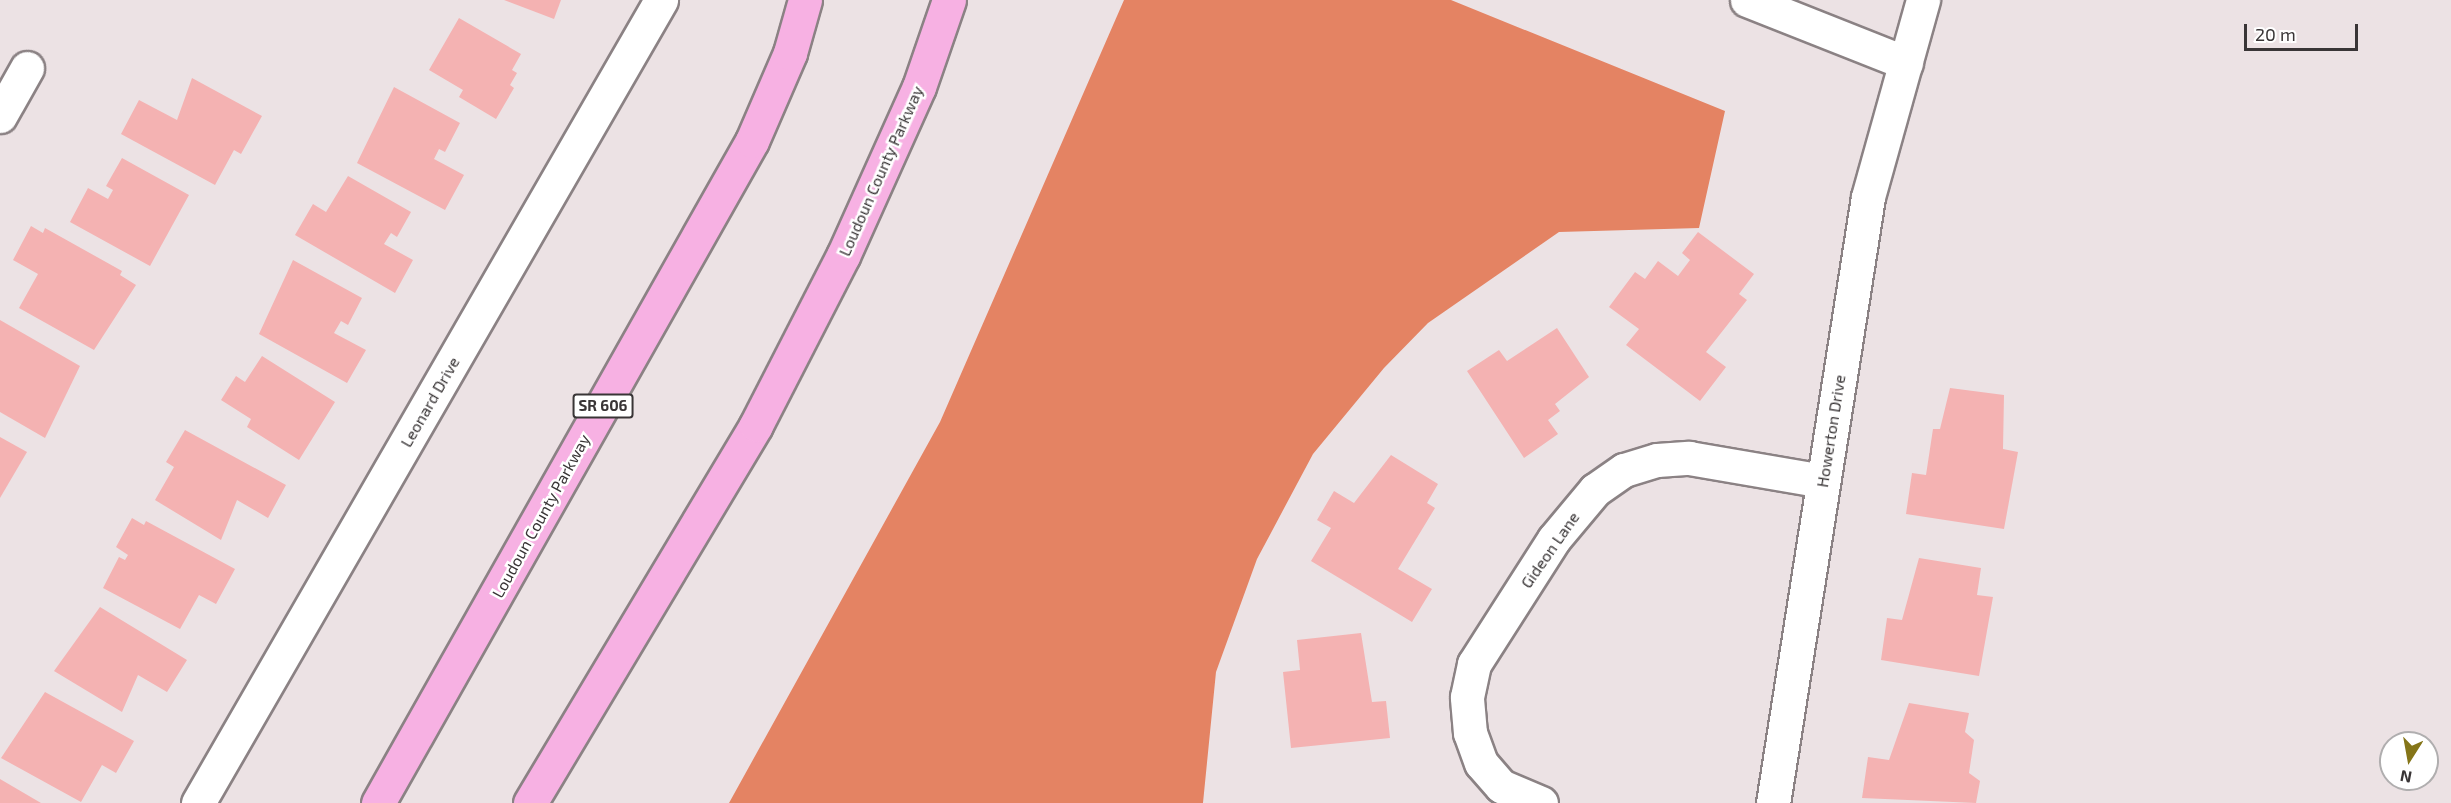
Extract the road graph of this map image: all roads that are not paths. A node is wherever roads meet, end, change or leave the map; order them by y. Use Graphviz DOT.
graph roads {
  1 [pos="661,0"];
  2 [pos="806,0"];
  3 [pos="949,0"];
  4 [pos="1747,0"];
  5 [pos="1923,0"];
  6 [pos="1906,63"];
  7 [pos="27,68"];
  8 [pos="0,116"];
  9 [pos="1823,482"];
  10 [pos="198,803"];
  11 [pos="378,803"];
  12 [pos="530,803"];
  13 [pos="1541,803"];
  14 [pos="1773,803"];
  1 -- 10 [label="street, Leonard Drive"];
  2 -- 11 [label="main road, Loudoun County Parkway / SR 606"];
  3 -- 12 [label="main road, Loudoun County Parkway"];
  4 -- 6 [label="street"];
  5 -- 6 [label="street, Howerton Drive"];
  6 -- 9 [label="street, Howerton Drive"];
  7 -- 8 [label="street"];
  9 -- 13 [label="street, Gideon Lane"];
  9 -- 14 [label="street, Howerton Drive"];
}
